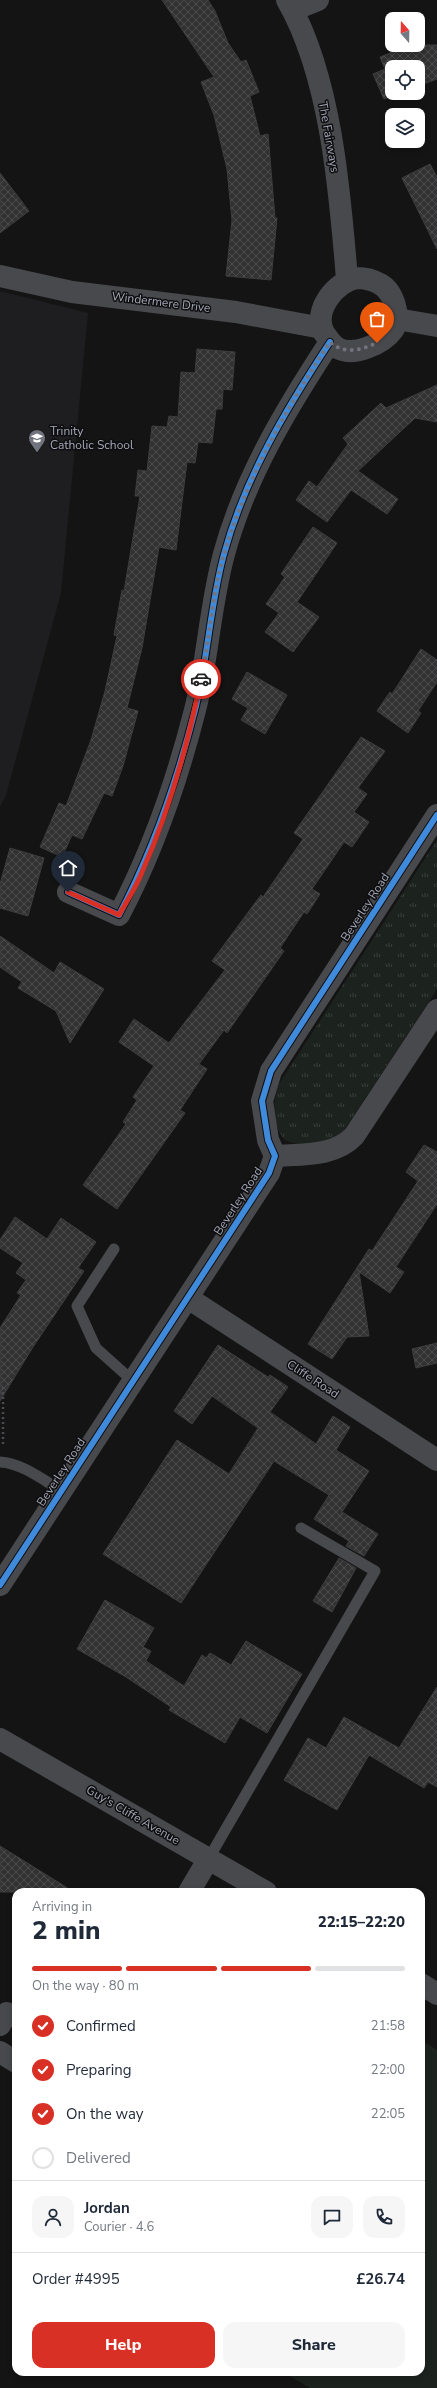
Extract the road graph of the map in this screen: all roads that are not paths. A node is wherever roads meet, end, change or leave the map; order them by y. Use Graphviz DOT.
graph roads {
  1 [pos="318,0"];
  2 [pos="290,5"];
  3 [pos="0,276"];
  4 [pos="347,279"];
  5 [pos="397,318"];
  6 [pos="437,326"];
  7 [pos="326,335"];
  8 [pos="437,815"];
  9 [pos="68,892"];
  10 [pos="437,1010"];
  11 [pos="275,1156"];
  12 [pos="114,1249"];
  13 [pos="188,1298"];
  14 [pos="134,1382"];
  15 [pos="437,1460"];
  16 [pos="1,1462"];
  17 [pos="62,1491"];
  18 [pos="301,1528"];
  19 [pos="0,1585"];
  20 [pos="0,1739"];
  21 [pos="209,1858"];
  22 [pos="191,1888"];
  23 [pos="259,1888"];
  24 [pos="425,1986"];
  25 [pos="437,1994"];
  26 [pos="0,2052"];
  27 [pos="12,2060"];
  1 -- 2 [label="street"];
  2 -- 4 [label="street, The Fairways"];
  3 -- 7 [label="street, Windermere Drive"];
  4 -- 5 [label="street"];
  4 -- 7 [label="street"];
  5 -- 6 [label="street"];
  5 -- 7 [label="street"];
  7 -- 9 [label="street"];
  8 -- 11 [label="street, Beverley Road"];
  10 -- 11 [label="street"];
  11 -- 13 [label="street, Beverley Road"];
  12 -- 14 [label="lane"];
  13 -- 14 [label="street, Beverley Road"];
  13 -- 15 [label="street, Cliffe Road"];
  14 -- 17 [label="street, Beverley Road"];
  16 -- 17 [label="lane"];
  17 -- 19 [label="street, Beverley Road"];
  18 -- 21 [label="lane"];
  20 -- 21 [label="street, Guy's Cliffe Avenue"];
  21 -- 22 [label="street"];
  21 -- 23 [label="street, Guy's Cliffe Avenue"];
  24 -- 25 [label="street"];
  26 -- 27 [label="street"];
}
